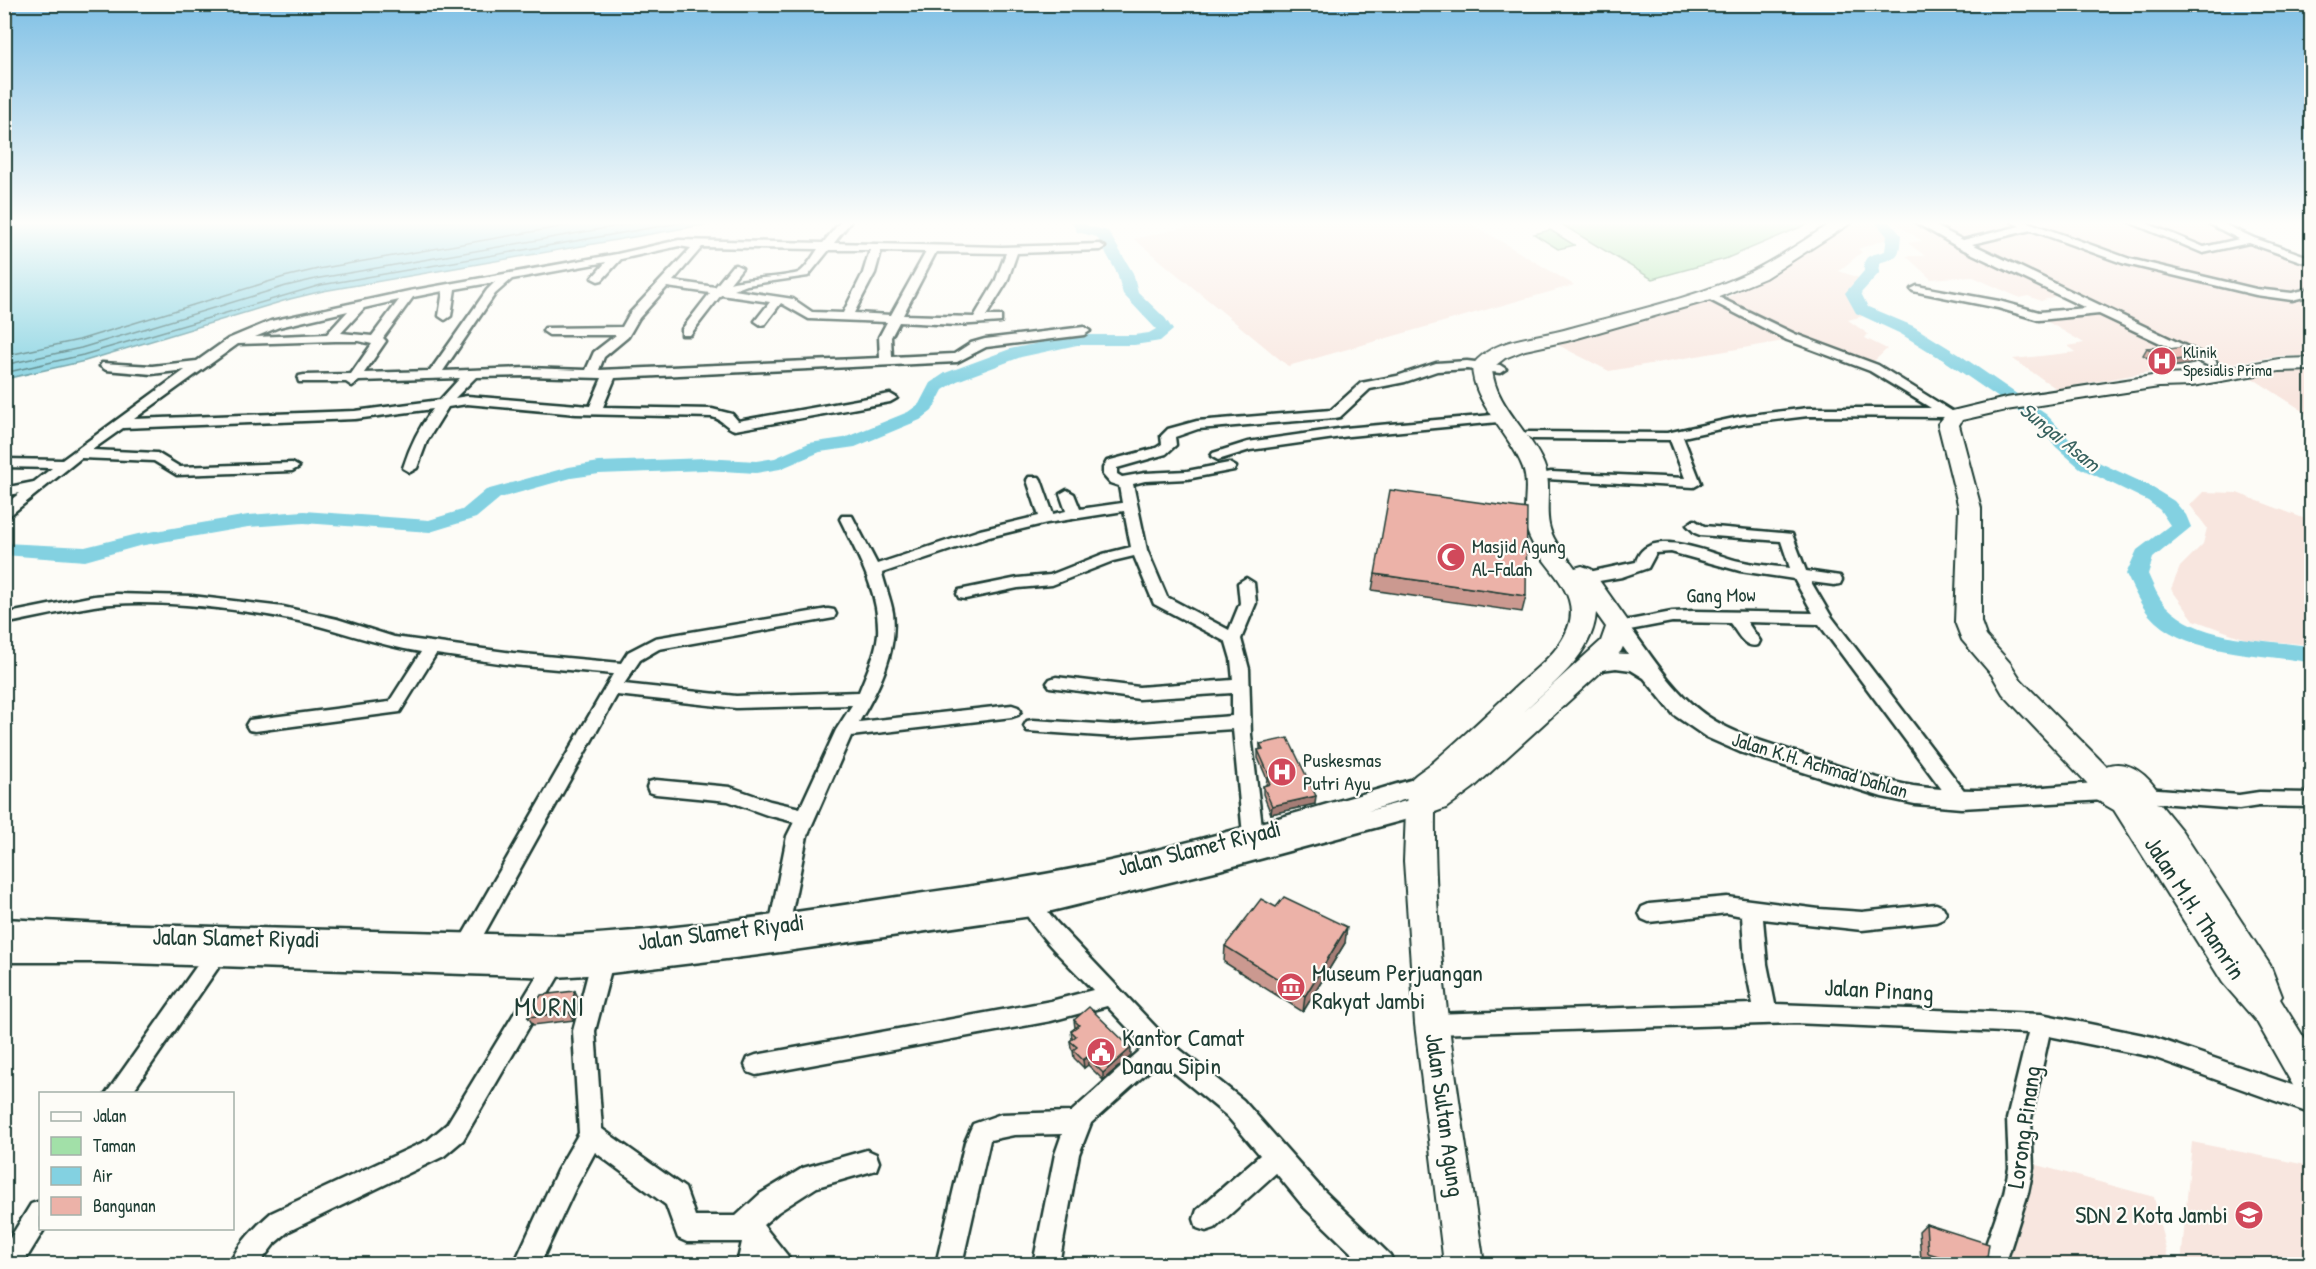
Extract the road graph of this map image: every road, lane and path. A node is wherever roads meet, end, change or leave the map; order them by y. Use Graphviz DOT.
graph roads {
  1 [pos="482,280"];
  2 [pos="504,280"];
  3 [pos="666,280"];
  4 [pos="726,280"];
  5 [pos="762,280"];
  6 [pos="800,280"];
  7 [pos="865,280"];
  8 [pos="916,280"];
  9 [pos="1002,280"];
  10 [pos="1744,280"];
  11 [pos="2039,280"];
  12 [pos="2237,280"];
  13 [pos="663,283"];
  14 [pos="450,286"];
  15 [pos="1917,289"];
  16 [pos="718,290"];
  17 [pos="2312,291"];
  18 [pos="409,294"];
  19 [pos="1708,295"];
  20 [pos="783,300"];
  21 [pos="360,305"];
  22 [pos="2104,310"];
  23 [pos="847,315"];
  24 [pos="445,316"];
  25 [pos="895,318"];
  26 [pos="997,319"];
  27 [pos="982,320"];
  28 [pos="761,321"];
  29 [pos="549,331"];
  30 [pos="626,331"];
  31 [pos="1084,331"];
  32 [pos="686,332"];
  33 [pos="331,338"];
  34 [pos="374,340"];
  35 [pos="232,342"];
  36 [pos="2312,355"];
  37 [pos="886,361"];
  38 [pos="2211,363"];
  39 [pos="2312,364"];
  40 [pos="202,365"];
  41 [pos="106,366"];
  42 [pos="1491,367"];
  43 [pos="591,373"];
  44 [pos="472,374"];
  45 [pos="610,374"];
  46 [pos="434,375"];
  47 [pos="304,379"];
  48 [pos="352,381"];
  49 [pos="2159,381"];
  50 [pos="1366,386"];
  51 [pos="1339,392"];
  52 [pos="890,398"];
  53 [pos="444,402"];
  54 [pos="595,411"];
  55 [pos="1335,414"];
  56 [pos="1951,414"];
  57 [pos="1504,418"];
  58 [pos="120,424"];
  59 [pos="1345,432"];
  60 [pos="1532,435"];
  61 [pos="1676,437"];
  62 [pos="1166,448"];
  63 [pos="78,454"];
  64 [pos="1218,456"];
  65 [pos="4,463"];
  66 [pos="65,464"];
  67 [pos="292,467"];
  68 [pos="1228,467"];
  69 [pos="410,468"];
  70 [pos="1167,476"];
  71 [pos="1551,476"];
  72 [pos="1034,480"];
  73 [pos="1126,484"];
  74 [pos="38,485"];
  75 [pos="4,492"];
  76 [pos="1067,494"];
  77 [pos="1129,507"];
  78 [pos="4,513"];
  79 [pos="1075,515"];
  80 [pos="847,519"];
  81 [pos="1047,519"];
  82 [pos="1694,525"];
  83 [pos="1139,550"];
  84 [pos="873,571"];
  85 [pos="1800,576"];
  86 [pos="1834,580"];
  87 [pos="1246,583"];
  88 [pos="1585,591"];
  89 [pos="965,594"];
  90 [pos="828,614"];
  91 [pos="1735,618"];
  92 [pos="4,619"];
  93 [pos="1824,619"];
  94 [pos="1619,627"];
  95 [pos="1233,639"];
  96 [pos="1752,641"];
  97 [pos="431,648"];
  98 [pos="1594,664"];
  99 [pos="626,669"];
  100 [pos="1655,675"];
  101 [pos="1056,683"];
  102 [pos="1240,686"];
  103 [pos="612,688"];
  104 [pos="865,699"];
  105 [pos="1012,711"];
  106 [pos="1241,722"];
  107 [pos="255,725"];
  108 [pos="1033,726"];
  109 [pos="845,729"];
  110 [pos="656,787"];
  111 [pos="2125,789"];
  112 [pos="1421,796"];
  113 [pos="1959,798"];
  114 [pos="2312,800"];
  115 [pos="807,817"];
  116 [pos="1253,835"];
  117 [pos="1031,905"];
  118 [pos="1752,908"];
  119 [pos="1936,912"];
  120 [pos="1649,913"];
  121 [pos="861,922"];
  122 [pos="779,927"];
  123 [pos="468,944"];
  124 [pos="7,949"];
  125 [pos="215,956"];
  126 [pos="559,956"];
  127 [pos="602,962"];
  128 [pos="1111,995"];
  129 [pos="1766,1014"];
  130 [pos="1432,1024"];
  131 [pos="2041,1024"];
  132 [pos="1160,1047"];
  133 [pos="756,1065"];
  134 [pos="2312,1084"];
  135 [pos="118,1092"];
  136 [pos="2312,1103"];
  137 [pos="1079,1124"];
  138 [pos="591,1135"];
  139 [pos="1275,1158"];
  140 [pos="867,1162"];
  141 [pos="39,1215"];
  142 [pos="1206,1219"];
  143 [pos="748,1233"];
  144 [pos="9,1264"];
  145 [pos="243,1264"];
  146 [pos="527,1264"];
  147 [pos="750,1264"];
  148 [pos="778,1264"];
  149 [pos="949,1264"];
  150 [pos="1046,1264"];
  151 [pos="1381,1264"];
  152 [pos="1464,1264"];
  153 [pos="1995,1264"];
  1 -- 14 [label="street"];
  2 -- 46 [label="street"];
  3 -- 13 [label="street"];
  4 -- 16 [label="street"];
  5 -- 16 [label="street"];
  6 -- 20 [label="street"];
  7 -- 23 [label="street"];
  8 -- 25 [label="street"];
  9 -- 27 [label="street"];
  10 -- 19 [label="highway"];
  11 -- 22 [label="street"];
  12 -- 17 [label="street"];
  13 -- 16 [label="street"];
  13 -- 30 [label="street"];
  14 -- 18 [label="street"];
  14 -- 24 [label="street"];
  15 -- 22 [label="street"];
  16 -- 20 [label="street"];
  16 -- 32 [label="street"];
  18 -- 21 [label="street"];
  18 -- 34 [label="street"];
  19 -- 42 [label="highway"];
  19 -- 56 [label="street"];
  20 -- 23 [label="street"];
  20 -- 28 [label="street"];
  21 -- 33 [label="street"];
  21 -- 35 [label="street"];
  22 -- 38 [label="street"];
  23 -- 25 [label="street"];
  25 -- 27 [label="street"];
  25 -- 37 [label="street"];
  26 -- 27 [label="street"];
  29 -- 30 [label="street"];
  30 -- 43 [label="street"];
  31 -- 37 [label="street"];
  33 -- 34 [label="street"];
  33 -- 35 [label="street"];
  34 -- 48 [label="street"];
  35 -- 40 [label="street"];
  36 -- 38 [label="highway"];
  37 -- 45 [label="street"];
  38 -- 49 [label="highway"];
  39 -- 49 [label="highway"];
  40 -- 41 [label="street"];
  40 -- 58 [label="street"];
  42 -- 50 [label="street"];
  42 -- 57 [label="highway"];
  42 -- 60 [label="highway"];
  43 -- 44 [label="street"];
  43 -- 45 [label="street"];
  44 -- 46 [label="street"];
  44 -- 53 [label="street"];
  45 -- 54 [label="street"];
  46 -- 48 [label="street"];
  47 -- 48 [label="street"];
  49 -- 56 [label="highway"];
  50 -- 51 [label="street"];
  50 -- 55 [label="street"];
  52 -- 54 [label="street"];
  53 -- 54 [label="street"];
  53 -- 58 [label="street"];
  53 -- 69 [label="street"];
  55 -- 59 [label="street"];
  55 -- 62 [label="street"];
  56 -- 61 [label="street"];
  56 -- 111 [label="highway, Jalan M.H. Thamrin"];
  57 -- 59 [label="street"];
  57 -- 88 [label="highway"];
  58 -- 63 [label="street"];
  59 -- 64 [label="street"];
  60 -- 61 [label="street"];
  60 -- 71 [label="highway"];
  61 -- 71 [label="street"];
  62 -- 70 [label="street"];
  62 -- 73 [label="street"];
  63 -- 66 [label="street"];
  63 -- 67 [label="street"];
  65 -- 66 [label="street"];
  66 -- 74 [label="street"];
  68 -- 70 [label="street"];
  70 -- 73 [label="street"];
  71 -- 88 [label="highway"];
  72 -- 81 [label="street"];
  73 -- 77 [label="street"];
  74 -- 75 [label="street"];
  74 -- 78 [label="street"];
  76 -- 79 [label="street"];
  77 -- 79 [label="street"];
  77 -- 83 [label="street"];
  79 -- 81 [label="street"];
  80 -- 84 [label="street"];
  81 -- 84 [label="street"];
  82 -- 85 [label="street"];
  83 -- 89 [label="street"];
  83 -- 95 [label="street"];
  84 -- 104 [label="street"];
  85 -- 86 [label="street"];
  85 -- 88 [label="street"];
  85 -- 93 [label="street"];
  87 -- 95 [label="street"];
  88 -- 94 [label="highway"];
  88 -- 112 [label="highway"];
  90 -- 99 [label="street"];
  91 -- 93 [label="street, Gang Mow"];
  91 -- 94 [label="street, Gang Mow"];
  91 -- 96 [label="street"];
  92 -- 97 [label="street"];
  93 -- 113 [label="street"];
  94 -- 98 [label="highway"];
  94 -- 100 [label="main road, Jalan K.H. Achmad Dahlan"];
  95 -- 102 [label="street"];
  97 -- 99 [label="street"];
  97 -- 107 [label="street"];
  98 -- 100 [label="main road"];
  98 -- 112 [label="highway"];
  99 -- 103 [label="street"];
  100 -- 113 [label="main road, Jalan K.H. Achmad Dahlan"];
  101 -- 102 [label="street"];
  102 -- 106 [label="street"];
  103 -- 104 [label="street"];
  103 -- 123 [label="street"];
  104 -- 109 [label="street"];
  105 -- 109 [label="street"];
  106 -- 108 [label="street"];
  106 -- 116 [label="street"];
  109 -- 115 [label="street"];
  110 -- 115 [label="street"];
  111 -- 113 [label="main road, Jalan K.H. Achmad Dahlan"];
  111 -- 114 [label="street"];
  111 -- 134 [label="highway, Jalan M.H. Thamrin"];
  112 -- 116 [label="main road, Jalan Slamet Riyadi"];
  112 -- 117 [label="main road, Jalan Slamet Riyadi"];
  112 -- 130 [label="highway, Jalan Sultan Agung"];
  115 -- 122 [label="street"];
  116 -- 121 [label="main road, Jalan Slamet Riyadi"];
  117 -- 121 [label="main road, Jalan Slamet Riyadi"];
  117 -- 128 [label="street"];
  118 -- 119 [label="street"];
  118 -- 120 [label="street"];
  118 -- 129 [label="street"];
  121 -- 122 [label="main road, Jalan Slamet Riyadi"];
  121 -- 127 [label="main road, Jalan Slamet Riyadi"];
  122 -- 126 [label="main road, Jalan Slamet Riyadi"];
  123 -- 124 [label="main road, Jalan Slamet Riyadi"];
  123 -- 126 [label="main road, Jalan Slamet Riyadi"];
  124 -- 125 [label="main road, Jalan Slamet Riyadi"];
  125 -- 126 [label="main road, Jalan Slamet Riyadi"];
  125 -- 135 [label="street"];
  126 -- 127 [label="main road, Jalan Slamet Riyadi"];
  126 -- 145 [label="street"];
  127 -- 138 [label="street"];
  128 -- 132 [label="street"];
  128 -- 133 [label="street"];
  129 -- 130 [label="street, Jalan Pinang"];
  129 -- 131 [label="street, Jalan Pinang"];
  130 -- 152 [label="highway, Jalan Sultan Agung"];
  131 -- 136 [label="street, Jalan Pinang"];
  131 -- 153 [label="street, Lorong Pinang"];
  132 -- 137 [label="street"];
  132 -- 139 [label="street"];
  137 -- 149 [label="street"];
  137 -- 150 [label="street"];
  138 -- 143 [label="street"];
  138 -- 146 [label="street"];
  139 -- 142 [label="street"];
  139 -- 151 [label="street"];
  140 -- 143 [label="street"];
  141 -- 144 [label="street"];
  143 -- 147 [label="street"];
  143 -- 148 [label="street"];
}
